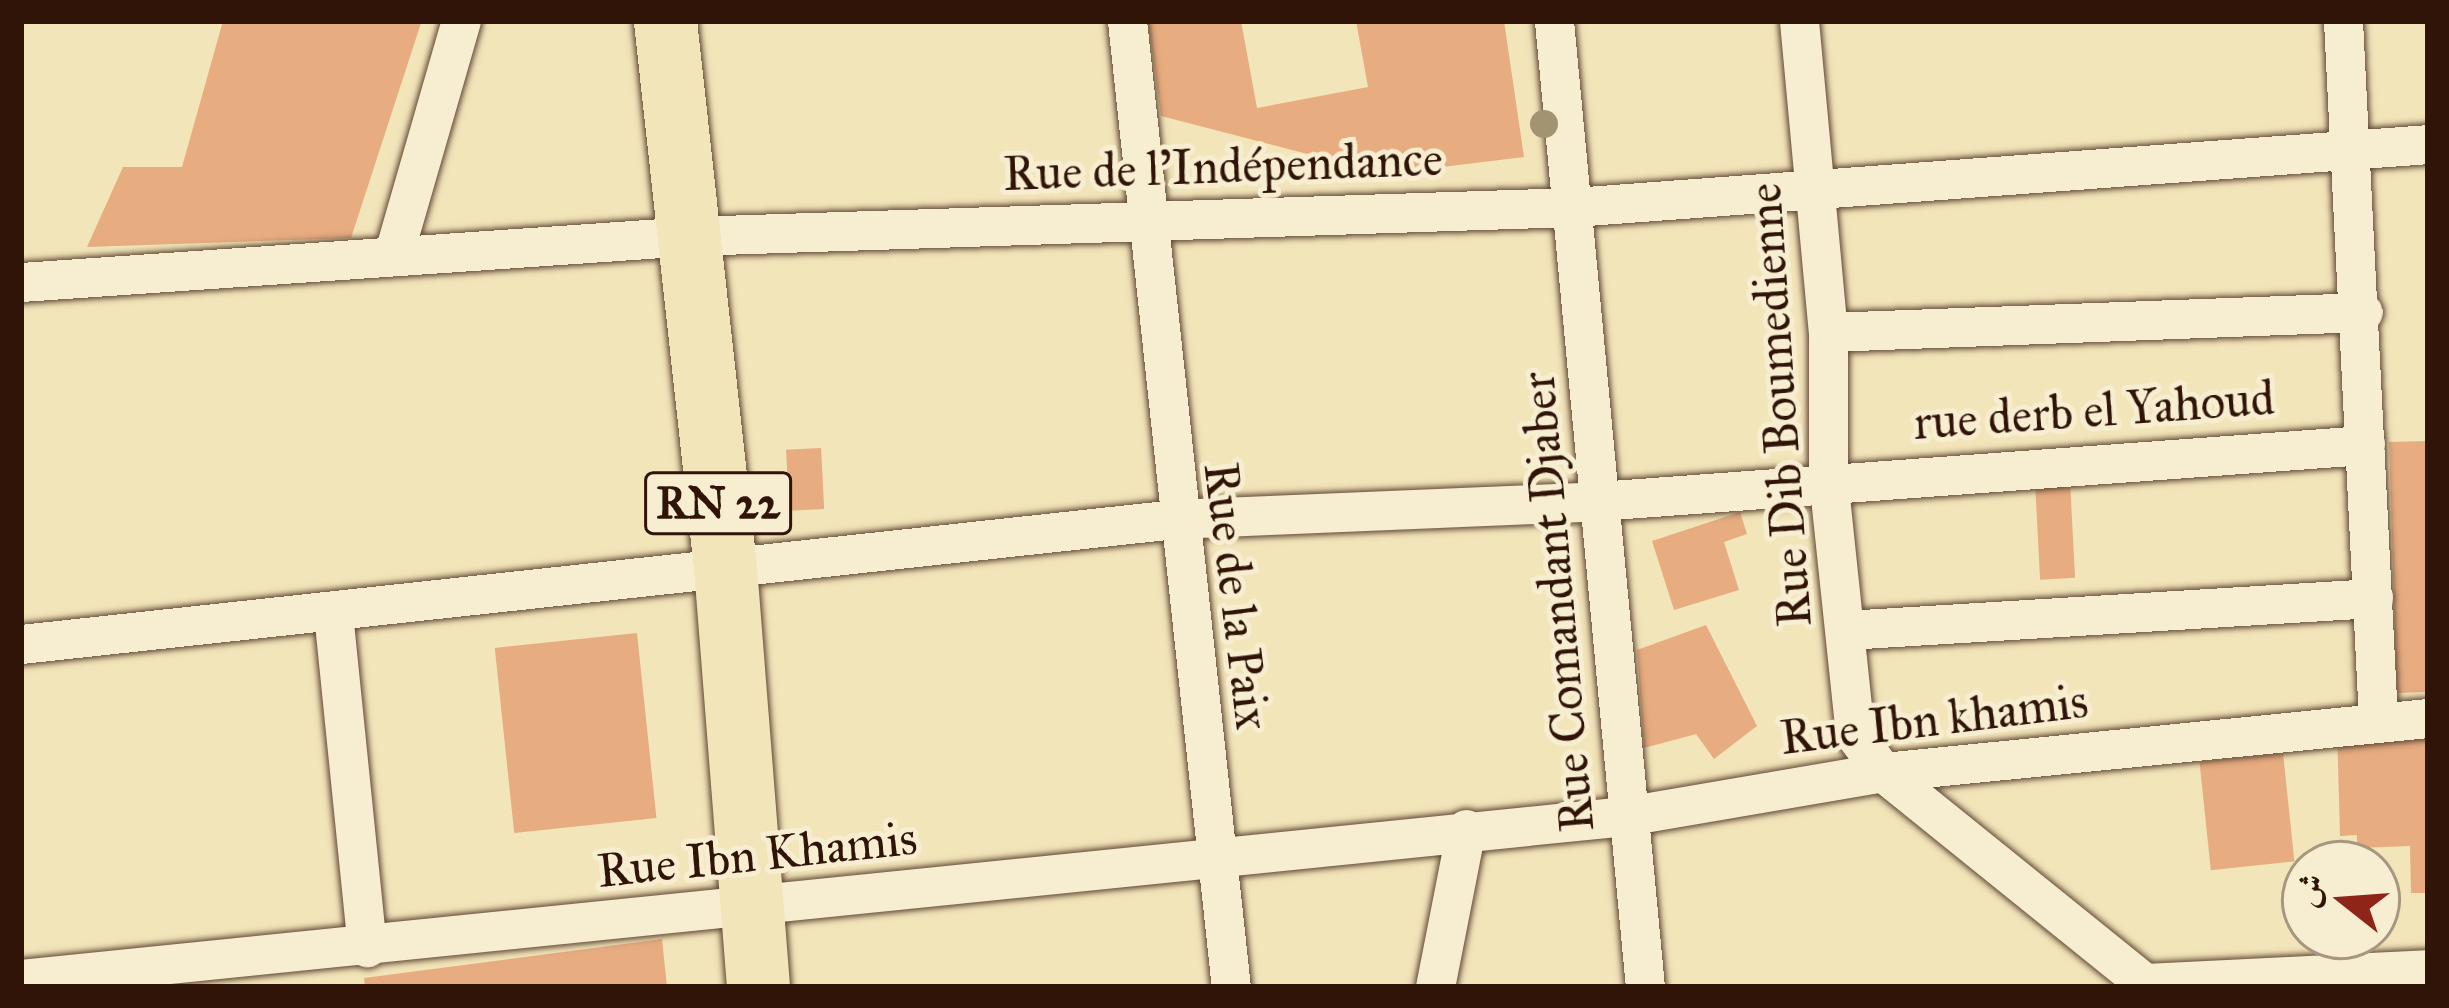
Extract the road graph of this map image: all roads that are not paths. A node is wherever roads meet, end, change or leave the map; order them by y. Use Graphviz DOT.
graph roads {
  1 [pos="461,21"];
  2 [pos="665,21"];
  3 [pos="1127,21"];
  4 [pos="1554,21"];
  5 [pos="1799,21"];
  6 [pos="2343,21"];
  7 [pos="2428,144"];
  8 [pos="2351,146"];
  9 [pos="1814,189"];
  10 [pos="1574,207"];
  11 [pos="1144,218"];
  12 [pos="690,236"];
  13 [pos="393,256"];
  14 [pos="21,282"];
  15 [pos="2363,312"];
  16 [pos="1828,332"];
  17 [pos="2366,445"];
  18 [pos="1828,478"];
  19 [pos="1598,501"];
  20 [pos="1175,519"];
  21 [pos="725,567"];
  22 [pos="2372,598"];
  23 [pos="333,613"];
  24 [pos="1846,629"];
  25 [pos="21,644"];
  26 [pos="2428,718"];
  27 [pos="2378,719"];
  28 [pos="1883,772"];
  29 [pos="1626,816"];
  30 [pos="1485,826"];
  31 [pos="1219,858"];
  32 [pos="751,905"];
  33 [pos="367,946"];
  34 [pos="2428,969"];
  35 [pos="21,979"];
  36 [pos="2146,985"];
  37 [pos="758,987"];
  38 [pos="1231,987"];
  39 [pos="1435,987"];
  40 [pos="1646,987"];
  1 -- 13 [label="street"];
  2 -- 12 [label="main road, RN 22"];
  3 -- 11 [label="street, Rue de la Paix"];
  4 -- 10 [label="street, Rue Comandant Djaber"];
  5 -- 9 [label="street, Rue Dib Boumedienne"];
  6 -- 8 [label="street"];
  7 -- 8 [label="street, Rue de l'Indépendance"];
  8 -- 9 [label="street, Rue de l'Indépendance"];
  8 -- 15 [label="street"];
  9 -- 10 [label="street, Rue de l'Indépendance"];
  9 -- 16 [label="street, Rue Dib Boumedienne"];
  10 -- 11 [label="street, Rue de l'Indépendance"];
  10 -- 19 [label="street, Rue Comandant Djaber"];
  11 -- 12 [label="street, Rue de l'Indépendance"];
  11 -- 20 [label="street, Rue de la Paix"];
  12 -- 13 [label="street, Rue de l'Indépendance"];
  12 -- 21 [label="main road, RN 22"];
  13 -- 14 [label="street, Rue de l'Indépendance"];
  15 -- 16 [label="street"];
  15 -- 17 [label="street"];
  16 -- 18 [label="street, Rue Dib Boumedienne"];
  17 -- 18 [label="street, rue derb el Yahoud"];
  17 -- 22 [label="street"];
  18 -- 19 [label="street, rue derb el Yahoud"];
  18 -- 24 [label="street, Rue Dib Boumedienne"];
  19 -- 20 [label="street, rue derb el Yahoud"];
  19 -- 29 [label="street, Rue Comandant Djaber"];
  20 -- 21 [label="street, rue derb el Yahoud"];
  20 -- 31 [label="street, Rue de la Paix"];
  21 -- 23 [label="street, rue derb el Yahoud"];
  21 -- 32 [label="main road, RN 22"];
  22 -- 24 [label="street"];
  22 -- 27 [label="street"];
  23 -- 25 [label="street, rue derb el Yahoud"];
  23 -- 33 [label="street"];
  24 -- 28 [label="street, Rue Dib Boumedienne"];
  26 -- 27 [label="street, Rue Ibn khamis"];
  27 -- 28 [label="street, Rue Ibn khamis"];
  28 -- 29 [label="street, Rue Ibn khamis"];
  28 -- 36 [label="street"];
  29 -- 30 [label="street, Rue Ibn khamis"];
  29 -- 40 [label="street, Rue Comandant Djaber"];
  30 -- 31 [label="street, Rue Ibn Khamis"];
  30 -- 39 [label="street"];
  31 -- 32 [label="street, Rue Ibn Khamis"];
  31 -- 38 [label="street, Rue de la Paix"];
  32 -- 33 [label="street, Rue Ibn Khamis"];
  32 -- 37 [label="main road, RN 22"];
  33 -- 35 [label="street, Rue Ibn Khamis"];
  34 -- 36 [label="street"];
}
